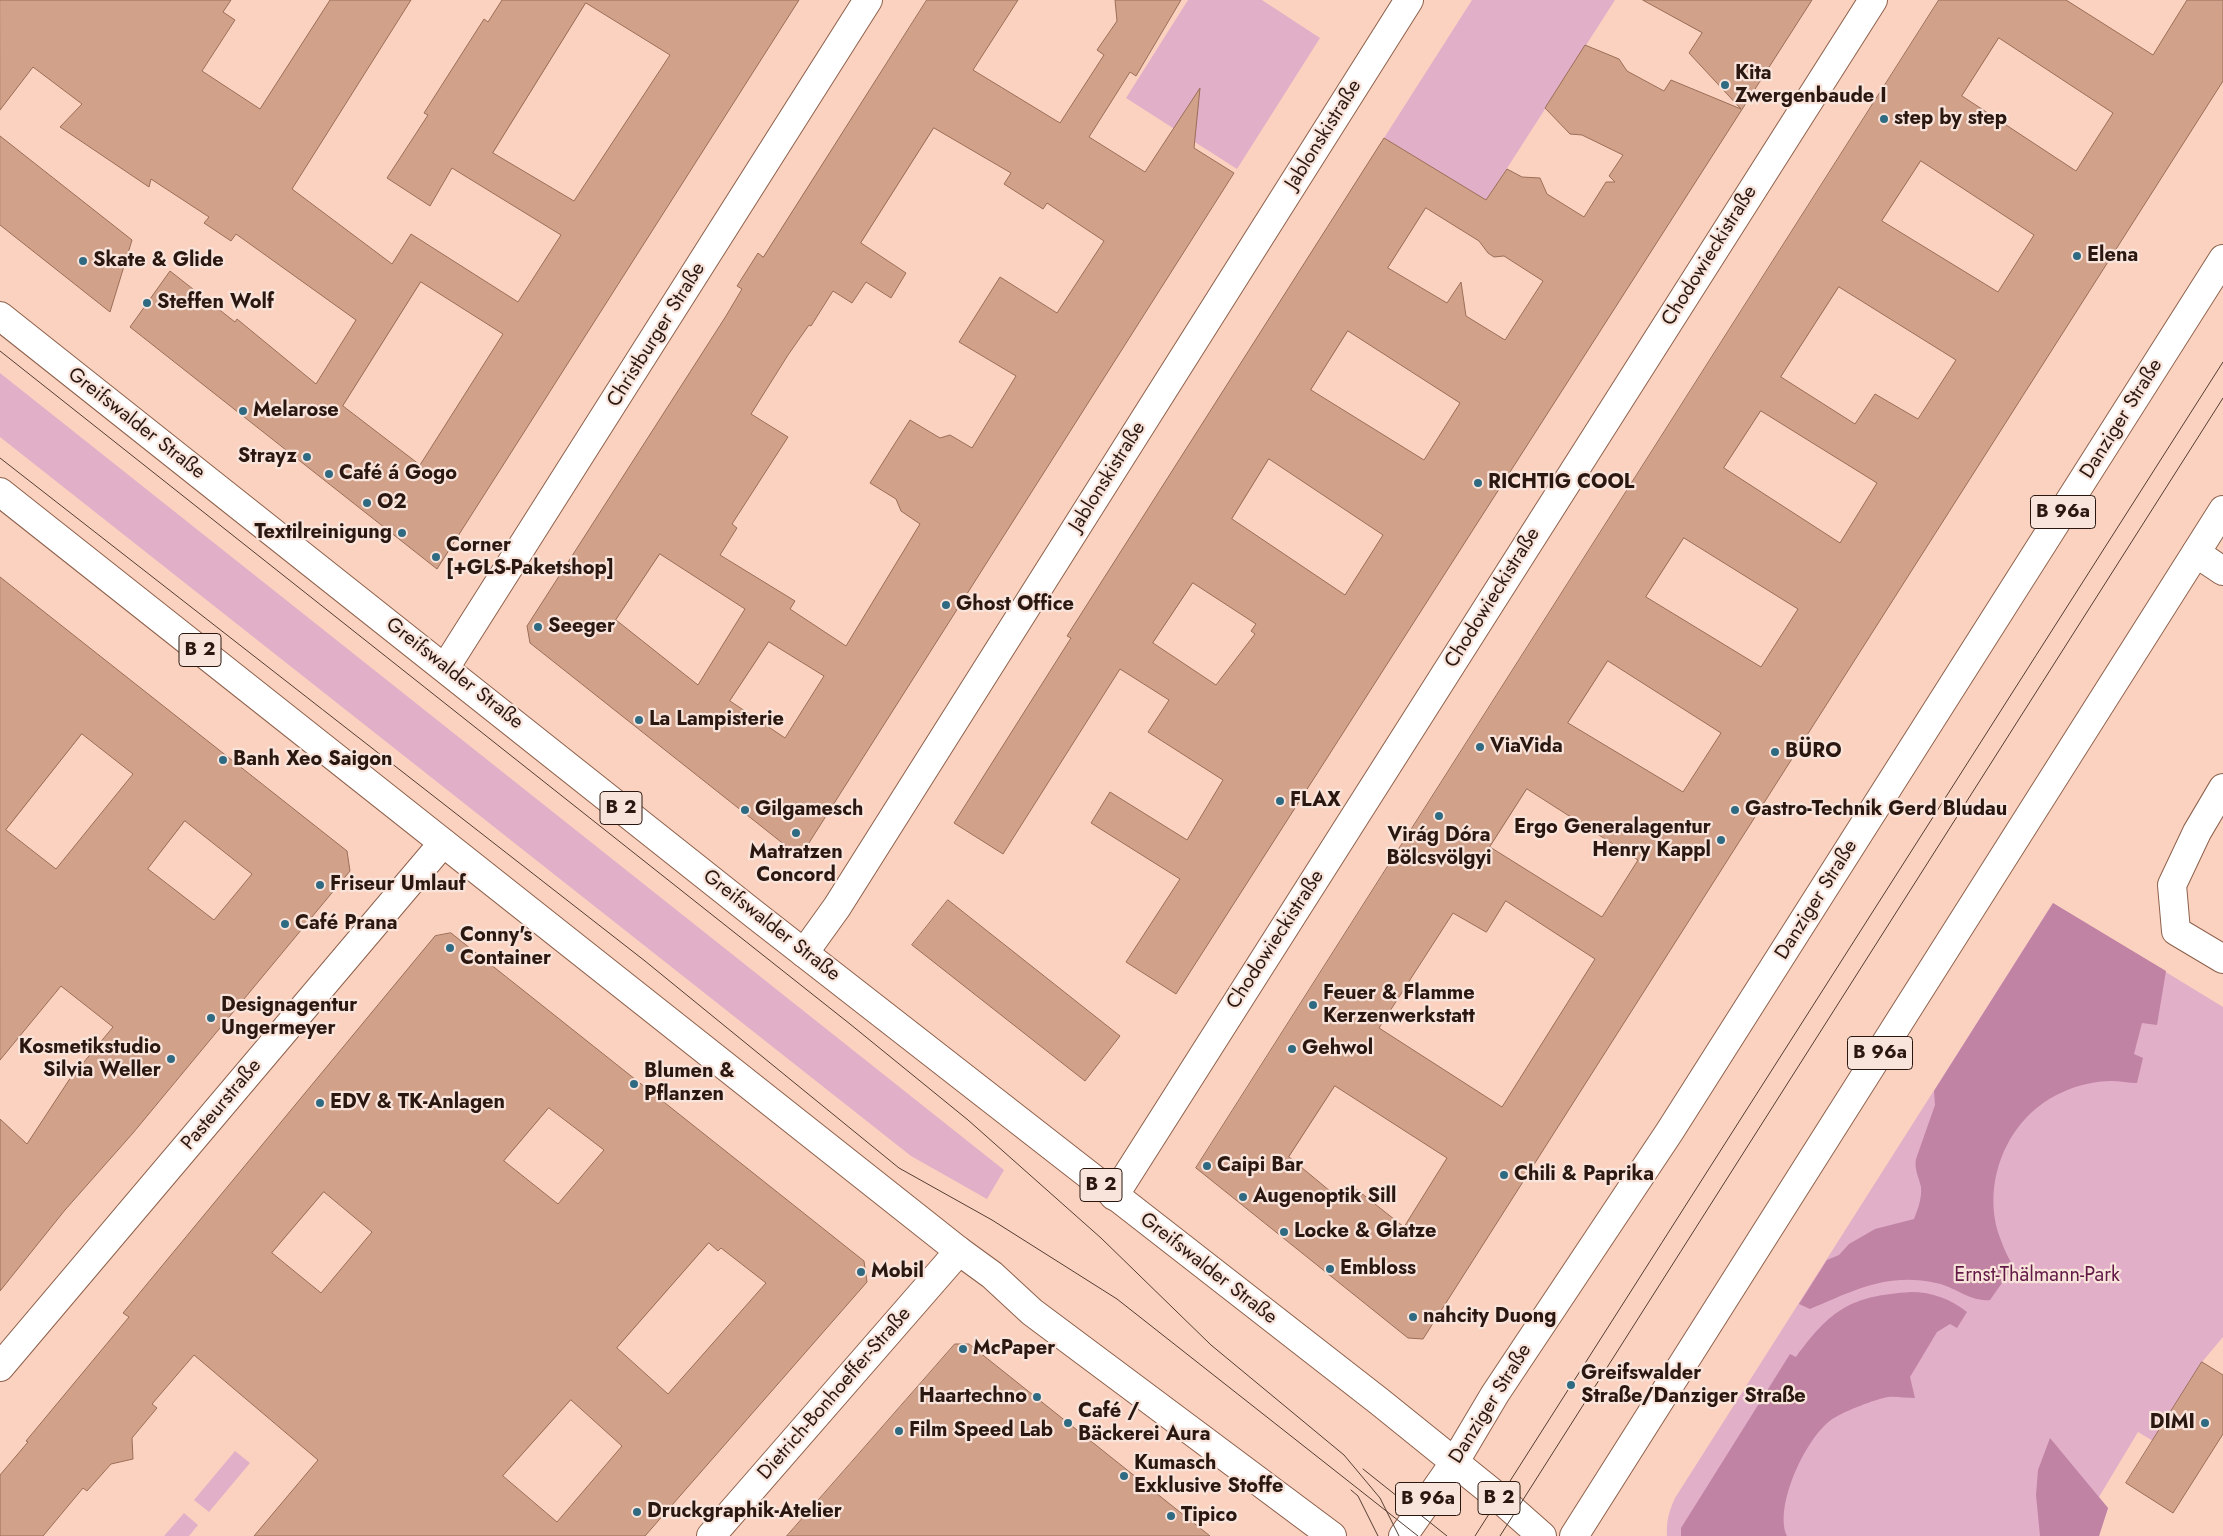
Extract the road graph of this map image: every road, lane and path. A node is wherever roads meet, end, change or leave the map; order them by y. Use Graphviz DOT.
graph roads {
  1 [pos="868,0"];
  2 [pos="1409,0"];
  3 [pos="1873,0"];
  4 [pos="2223,259"];
  5 [pos="0,316"];
  6 [pos="0,492"];
  7 [pos="2223,510"];
  8 [pos="2196,553"];
  9 [pos="2223,572"];
  10 [pos="445,668"];
  11 [pos="2223,788"];
  12 [pos="443,843"];
  13 [pos="804,953"];
  14 [pos="2222,957"];
  15 [pos="1114,1196"];
  16 [pos="959,1251"];
  17 [pos="0,1367"];
  18 [pos="1454,1462"];
  19 [pos="711,1536"];
  20 [pos="1332,1536"];
  21 [pos="1403,1536"];
  22 [pos="1542,1536"];
  23 [pos="1574,1536"];
  1 -- 10 [label="main road, Christburger Straße"];
  2 -- 13 [label="main road, Jablonskistraße"];
  3 -- 15 [label="main road, Chodowieckistraße"];
  4 -- 18 [label="main road, Danziger Straße / B 96a"];
  5 -- 10 [label="main road, Greifswalder Straße / B 2"];
  6 -- 12 [label="main road, B 2"];
  7 -- 8 [label="main road, B 96a"];
  8 -- 9 [label="main road"];
  8 -- 23 [label="main road, B 96a"];
  10 -- 13 [label="main road, Greifswalder Straße / B 2"];
  11 -- 14 [label="main road"];
  12 -- 16 [label="main road, B 2"];
  12 -- 17 [label="main road, Pasteurstraße"];
  13 -- 15 [label="main road, Greifswalder Straße / B 2"];
  15 -- 18 [label="main road, Greifswalder Straße / B 2"];
  16 -- 19 [label="main road, Dietrich-Bonhoeffer-Straße"];
  16 -- 20 [label="main road, B 2"];
  18 -- 21 [label="main road, Danziger Straße / B 96a"];
  18 -- 22 [label="main road, Greifswalder Straße / B 2"];
}
